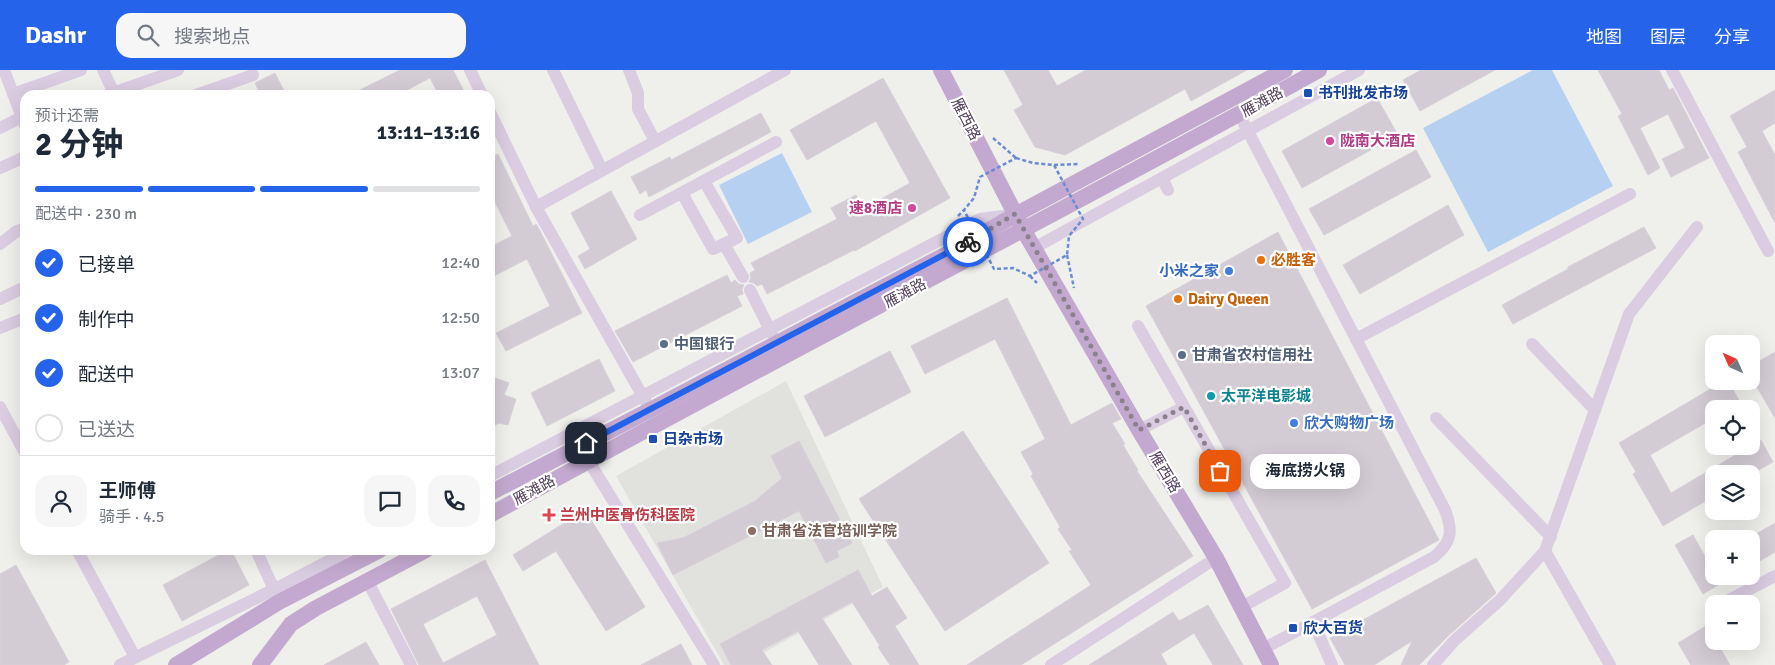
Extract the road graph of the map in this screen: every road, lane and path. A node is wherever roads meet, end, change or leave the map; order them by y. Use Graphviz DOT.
graph roads {
  1 [pos="4,70"];
  2 [pos="81,70"];
  3 [pos="103,70"];
  4 [pos="178,70"];
  5 [pos="470,70"];
  6 [pos="553,70"];
  7 [pos="629,70"];
  8 [pos="785,70"];
  9 [pos="941,70"];
  10 [pos="1285,70"];
  11 [pos="1319,70"];
  12 [pos="1359,70"];
  13 [pos="1672,70"];
  14 [pos="252,75"];
  15 [pos="8,90"];
  16 [pos="109,90"];
  17 [pos="121,90"];
  18 [pos="210,90"];
  19 [pos="480,90"];
  20 [pos="20,114"];
  21 [pos="1239,114"];
  22 [pos="495,122"];
  23 [pos="20,123"];
  24 [pos="0,128"];
  25 [pos="1247,130"];
  26 [pos="655,141"];
  27 [pos="776,142"];
  28 [pos="20,159"];
  29 [pos="0,168"];
  30 [pos="602,170"];
  31 [pos="1162,178"];
  32 [pos="704,181"];
  33 [pos="1168,190"];
  34 [pos="682,193"];
  35 [pos="1630,194"];
  36 [pos="536,207"];
  37 [pos="1015,214"];
  38 [pos="640,215"];
  39 [pos="1697,227"];
  40 [pos="20,230"];
  41 [pos="1024,231"];
  42 [pos="0,244"];
  43 [pos="724,244"];
  44 [pos="1034,248"];
  45 [pos="1768,251"];
  46 [pos="743,276"];
  47 [pos="1030,276"];
  48 [pos="20,289"];
  49 [pos="750,290"];
  50 [pos="0,299"];
  51 [pos="20,320"];
  52 [pos="1138,326"];
  53 [pos="0,328"];
  54 [pos="1356,340"];
  55 [pos="777,343"];
  56 [pos="1532,344"];
  57 [pos="0,406"];
  58 [pos="1184,407"];
  59 [pos="650,410"];
  60 [pos="1595,410"];
  61 [pos="1436,418"];
  62 [pos="1139,430"];
  63 [pos="20,444"];
  64 [pos="588,460"];
  65 [pos="495,474"];
  66 [pos="495,490"];
  67 [pos="495,512"];
  68 [pos="1551,537"];
  69 [pos="1546,551"];
  70 [pos="80,555"];
  71 [pos="258,555"];
  72 [pos="341,555"];
  73 [pos="369,555"];
  74 [pos="417,555"];
  75 [pos="1216,558"];
  76 [pos="1775,576"];
  77 [pos="368,582"];
  78 [pos="1738,595"];
  79 [pos="276,596"];
  80 [pos="1240,608"];
  81 [pos="1313,622"];
  82 [pos="1263,649"];
  83 [pos="135,657"];
  84 [pos="120,665"];
  85 [pos="176,665"];
  86 [pos="260,665"];
  87 [pos="411,665"];
  88 [pos="714,665"];
  89 [pos="1051,665"];
  90 [pos="1272,665"];
  91 [pos="1332,665"];
  92 [pos="1433,665"];
  93 [pos="1610,665"];
  1 -- 15 [label="street"];
  2 -- 15 [label="street"];
  3 -- 16 [label="street"];
  4 -- 17 [label="street"];
  5 -- 19 [label="street"];
  6 -- 30 [label="street"];
  7 -- 26 [label="street"];
  8 -- 26 [label="street"];
  9 -- 37 [label="main road, 雁西路"];
  10 -- 37 [label="main road, 雁滩路"];
  11 -- 21 [label="main road, 雁滩路"];
  12 -- 25 [label="street, 雁滩路"];
  13 -- 45 [label="street"];
  14 -- 18 [label="street"];
  15 -- 20 [label="street"];
  21 -- 25 [label="street"];
  21 -- 41 [label="main road, 雁滩路"];
  22 -- 36 [label="street"];
  23 -- 24 [label="street"];
  25 -- 31 [label="street, 雁滩路"];
  25 -- 54 [label="street"];
  26 -- 30 [label="street"];
  27 -- 32 [label="street"];
  28 -- 29 [label="street"];
  30 -- 36 [label="street"];
  31 -- 33 [label="street"];
  31 -- 44 [label="street, 雁滩路"];
  32 -- 34 [label="street"];
  32 -- 43 [label="street"];
  34 -- 38 [label="street"];
  34 -- 43 [label="street"];
  35 -- 54 [label="street"];
  36 -- 59 [label="street"];
  37 -- 41 [label="main road, 雁西路"];
  37 -- 55 [label="main road, 雁滩路"];
  39 -- 60 [label="street"];
  40 -- 42 [label="street"];
  41 -- 44 [label="main road, 雁西路"];
  41 -- 55 [label="main road, 雁滩路"];
  43 -- 46 [label="street"];
  44 -- 62 [label="main road, 雁西路"];
  47 -- 47 [label="path, bridge"];
  48 -- 50 [label="street"];
  49 -- 55 [label="street"];
  51 -- 53 [label="street"];
  52 -- 58 [label="street"];
  54 -- 81 [label="street"];
  55 -- 59 [label="main road, 雁滩路"];
  55 -- 59 [label="street"];
  56 -- 60 [label="street"];
  57 -- 63 [label="street"];
  58 -- 62 [label="street"];
  58 -- 80 [label="street"];
  59 -- 64 [label="main road, 雁滩路"];
  59 -- 65 [label="street"];
  59 -- 66 [label="main road, 雁滩路"];
  60 -- 68 [label="street"];
  61 -- 68 [label="street"];
  62 -- 75 [label="main road, 雁西路"];
  64 -- 67 [label="main road, 雁滩路"];
  64 -- 88 [label="street"];
  68 -- 69 [label="street"];
  69 -- 92 [label="street"];
  69 -- 93 [label="street"];
  70 -- 83 [label="street"];
  71 -- 79 [label="street"];
  72 -- 79 [label="street"];
  73 -- 79 [label="main road"];
  74 -- 77 [label="main road"];
  75 -- 80 [label="main road, 雁西路"];
  75 -- 89 [label="street"];
  76 -- 78 [label="street"];
  77 -- 86 [label="main road"];
  77 -- 87 [label="street"];
  79 -- 83 [label="street"];
  79 -- 85 [label="main road"];
  80 -- 82 [label="main road, 雁西路"];
  81 -- 82 [label="street"];
  81 -- 91 [label="street"];
  82 -- 90 [label="main road, 雁西路"];
  83 -- 84 [label="street"];
}
